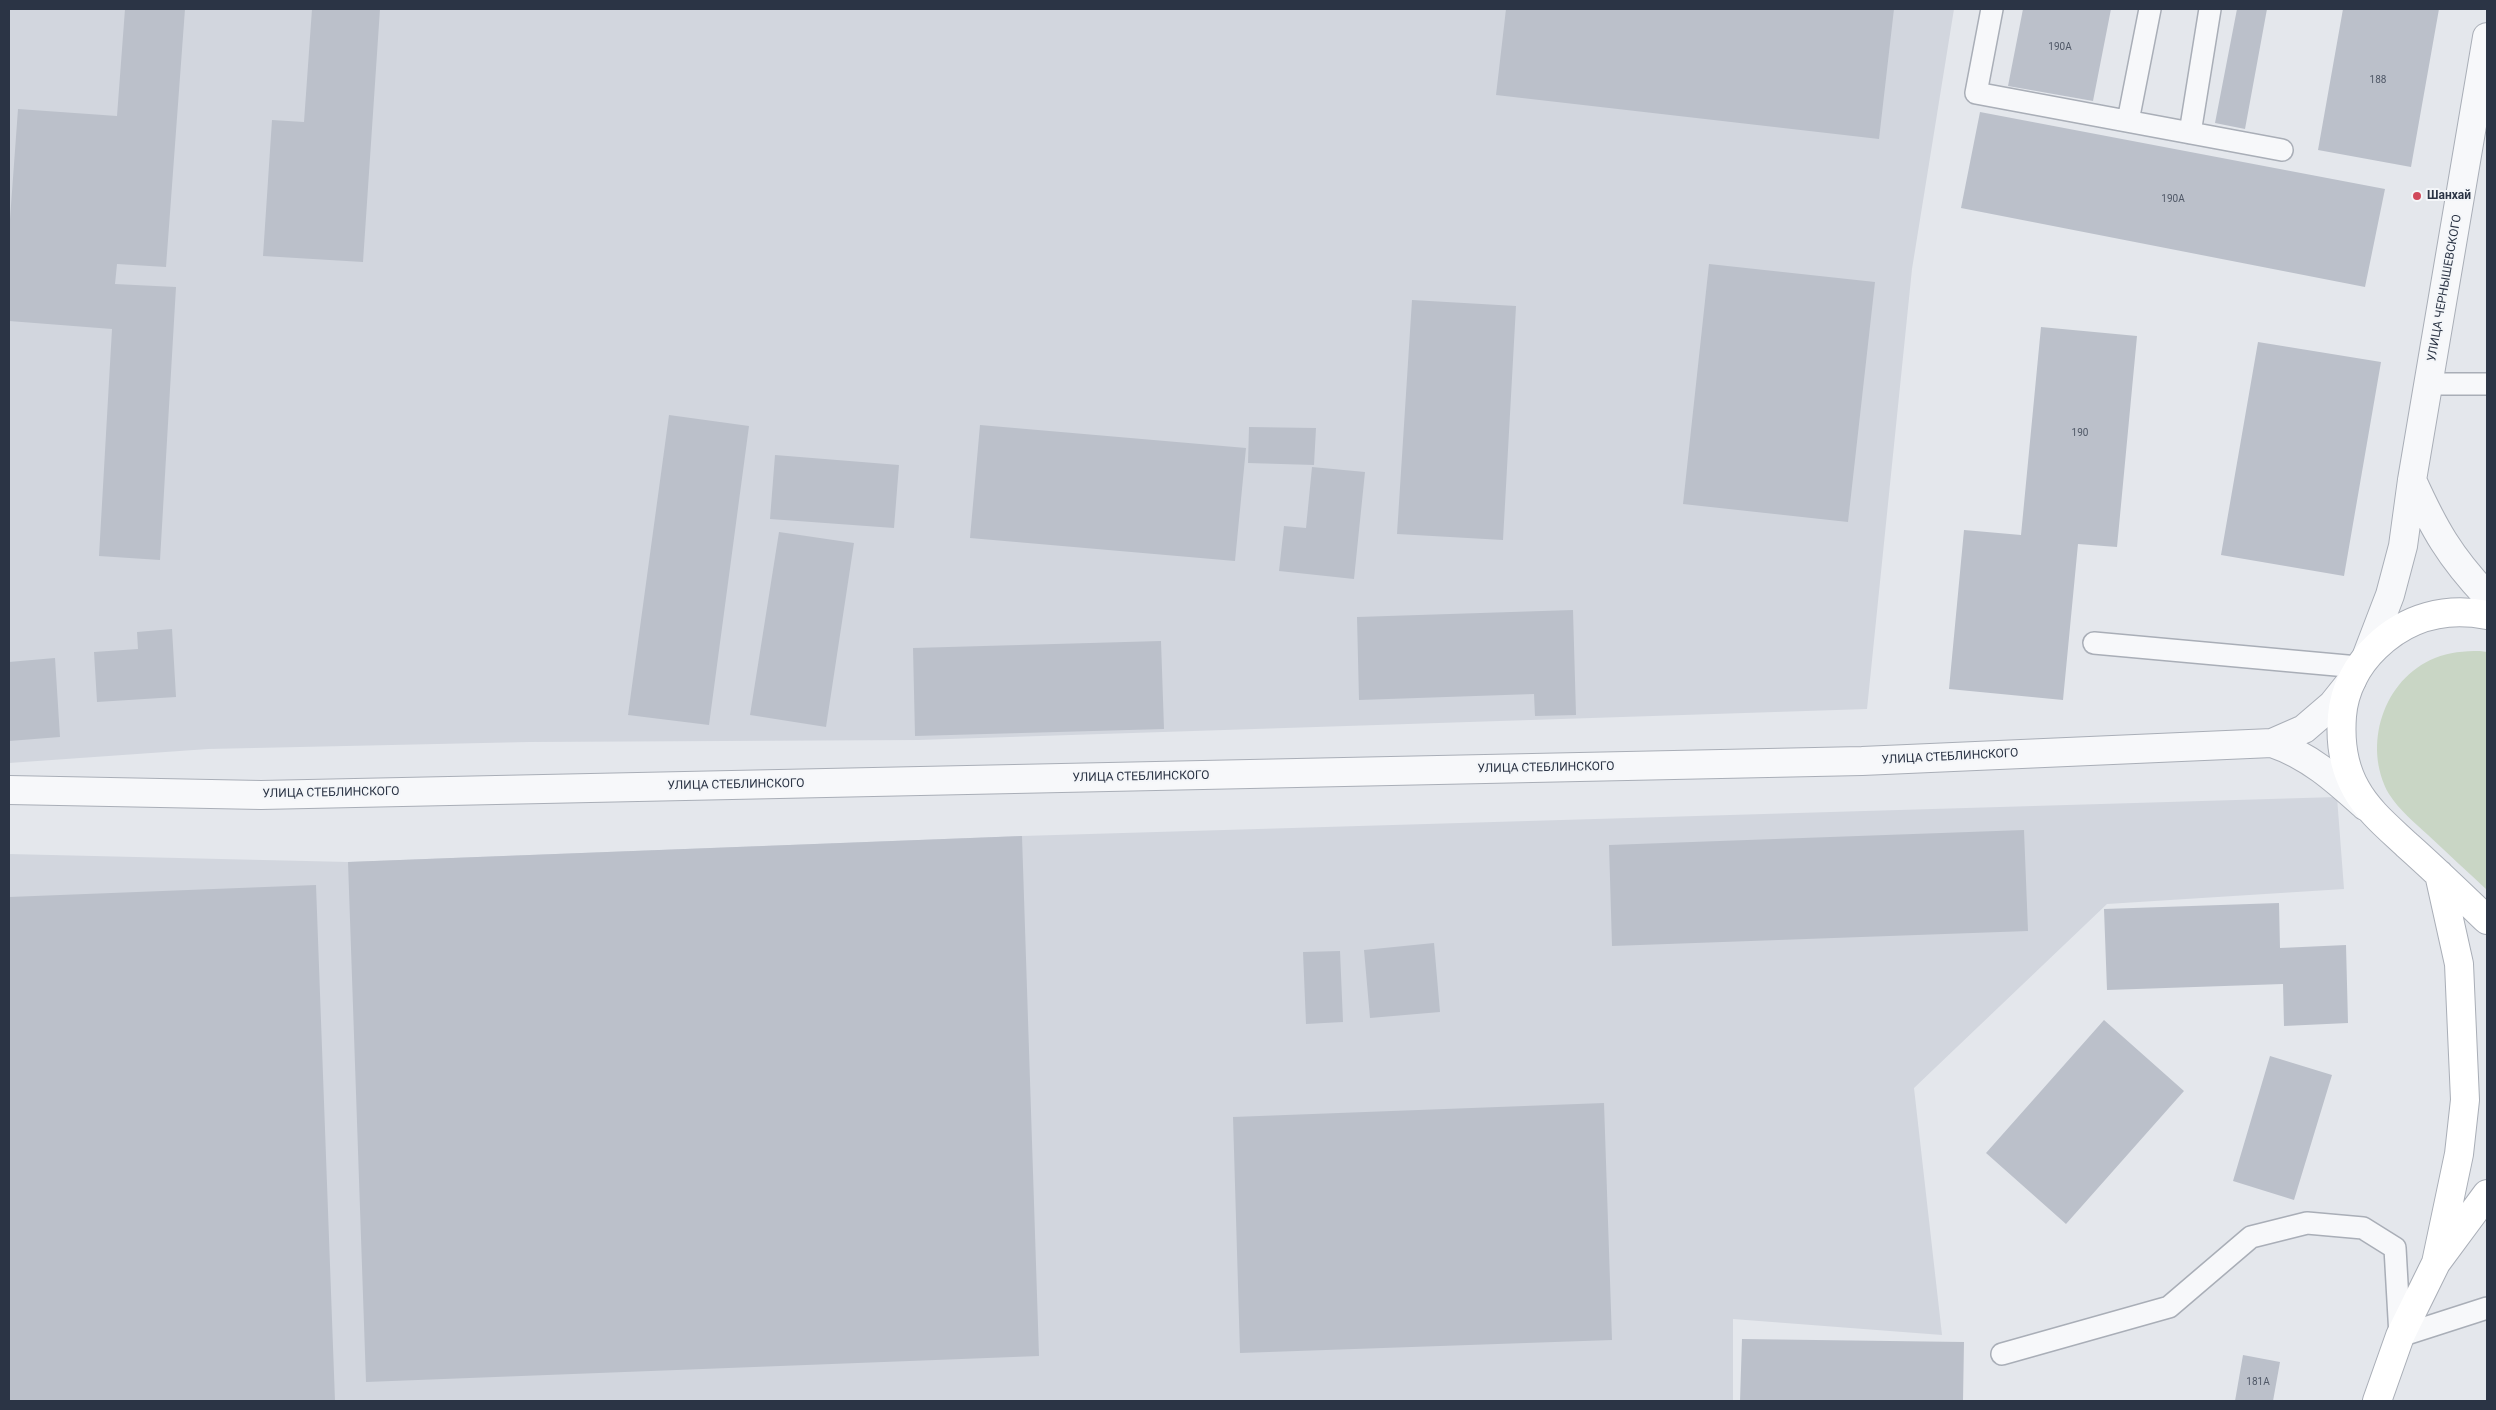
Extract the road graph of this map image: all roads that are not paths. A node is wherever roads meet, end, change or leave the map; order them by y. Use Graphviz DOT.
graph roads {
  1 [pos="1992,9"];
  2 [pos="2150,9"];
  3 [pos="2210,9"];
  4 [pos="2487,36"];
  5 [pos="2128,121"];
  6 [pos="2190,133"];
  7 [pos="2282,150"];
  8 [pos="2429,384"];
  9 [pos="2487,384"];
  10 [pos="2412,480"];
  11 [pos="2487,596"];
  12 [pos="2487,615"];
  13 [pos="2094,642"];
  14 [pos="2359,667"];
  15 [pos="2272,743"];
  16 [pos="9,790"];
  17 [pos="2374,814"];
  18 [pos="2439,874"];
  19 [pos="2487,920"];
  20 [pos="2487,1194"];
  21 [pos="2436,1262"];
  22 [pos="2487,1308"];
  23 [pos="2400,1336"];
  24 [pos="2002,1354"];
  25 [pos="2377,1401"];
  1 -- 5 [label="lane"];
  2 -- 5 [label="lane"];
  3 -- 6 [label="lane"];
  4 -- 8 [label="street, УЛИЦА ЧЕРНЫШЕВСКОГО"];
  5 -- 6 [label="lane"];
  6 -- 7 [label="lane"];
  8 -- 9 [label="lane"];
  8 -- 10 [label="street, УЛИЦА ЧЕРНЫШЕВСКОГО"];
  10 -- 11 [label="street"];
  10 -- 14 [label="street, УЛИЦА ЧЕРНЫШЕВСКОГО"];
  12 -- 14 [label="street"];
  13 -- 14 [label="lane"];
  14 -- 15 [label="street, УЛИЦА ЧЕРНЫШЕВСКОГО"];
  14 -- 17 [label="street"];
  15 -- 16 [label="street, УЛИЦА СТЕБЛИНСКОГО"];
  15 -- 17 [label="street"];
  17 -- 18 [label="street"];
  18 -- 19 [label="street"];
  18 -- 21 [label="street"];
  20 -- 21 [label="street"];
  21 -- 23 [label="street"];
  22 -- 23 [label="lane"];
  23 -- 24 [label="lane"];
  23 -- 25 [label="street"];
}
